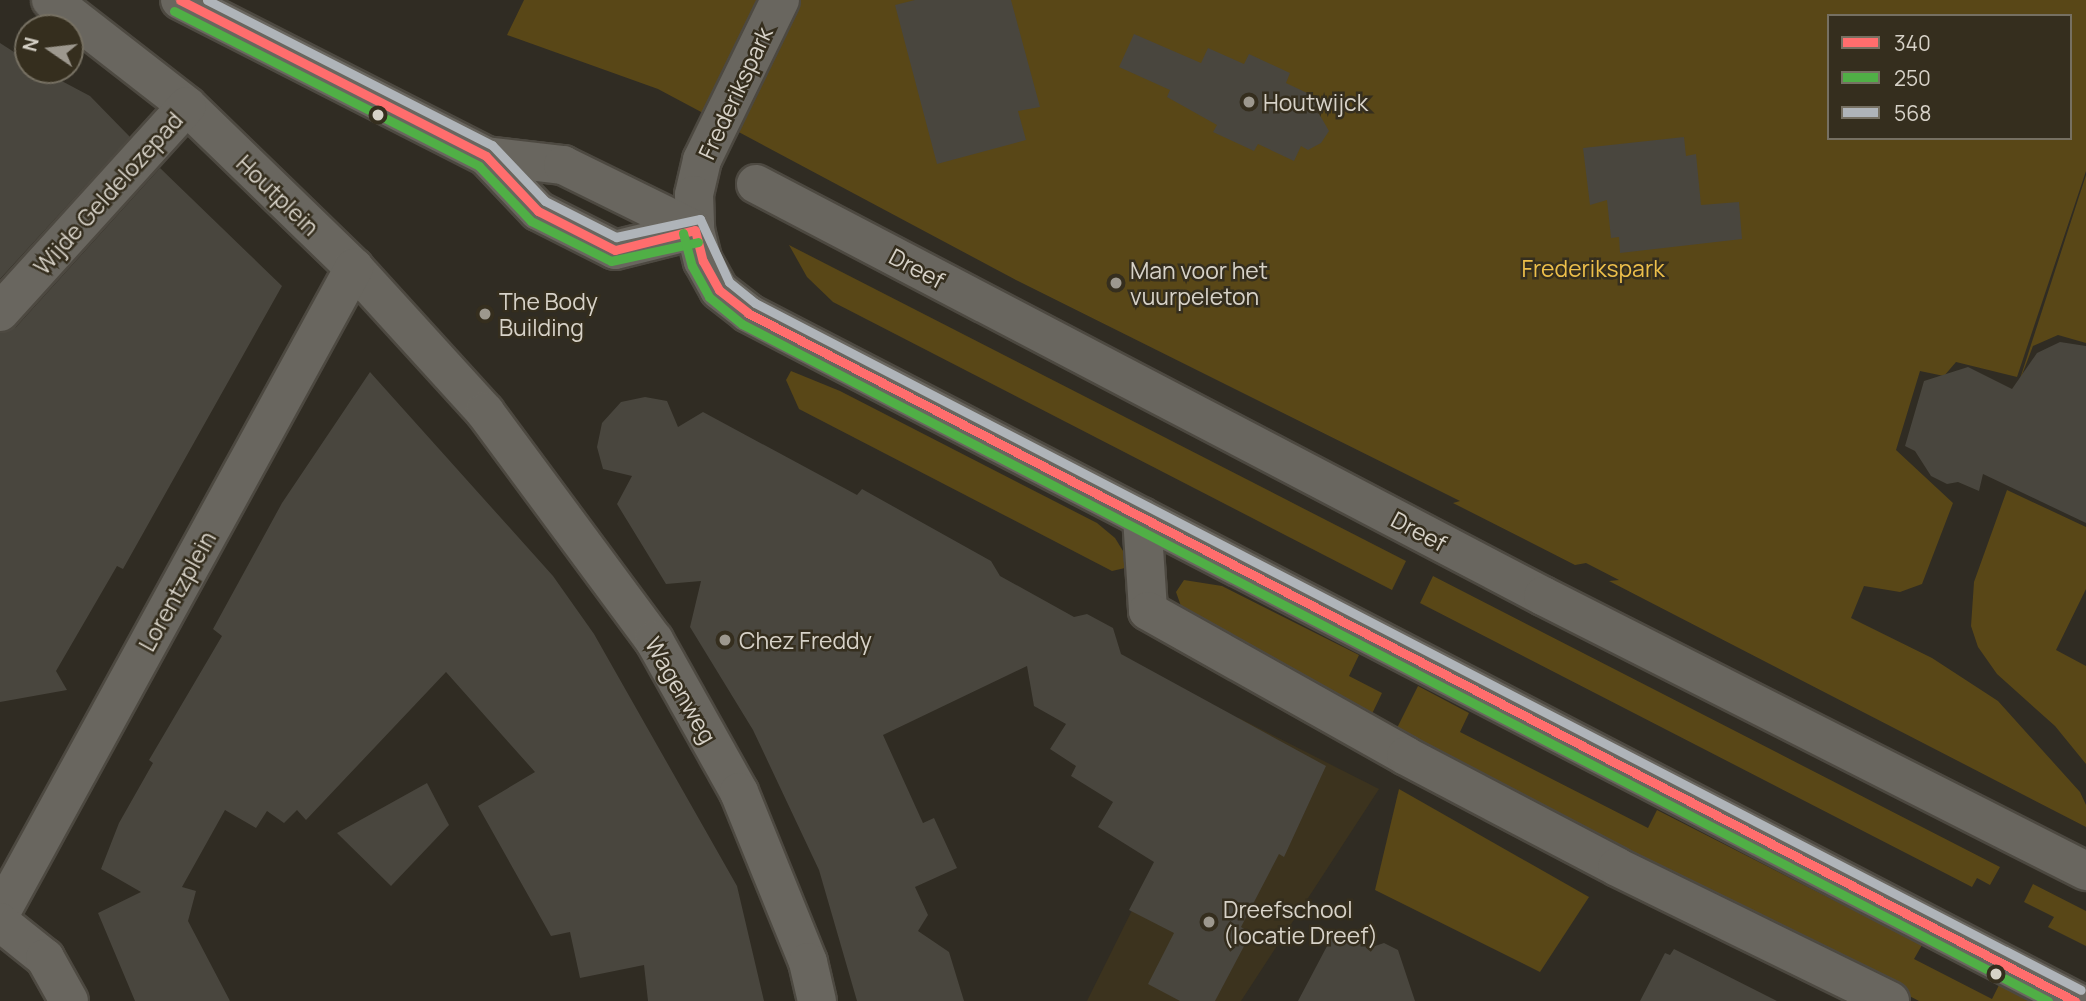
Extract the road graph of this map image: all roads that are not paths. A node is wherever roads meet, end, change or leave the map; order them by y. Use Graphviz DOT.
graph roads {
  1 [pos="51,0"];
  2 [pos="180,0"];
  3 [pos="780,0"];
  4 [pos="187,106"];
  5 [pos="486,156"];
  6 [pos="756,184"];
  7 [pos="695,230"];
  8 [pos="354,268"];
  9 [pos="0,312"];
  10 [pos="485,412"];
  11 [pos="1142,517"];
  12 [pos="2086,871"];
  13 [pos="0,914"];
  14 [pos="0,922"];
  15 [pos="69,1001"];
  16 [pos="817,1001"];
  17 [pos="1890,1001"];
  18 [pos="2075,1001"];
  1 -- 4 [label="street, Houtplein"];
  2 -- 5 [label="street"];
  3 -- 7 [label="street, Frederikspark"];
  4 -- 8 [label="street, Houtplein"];
  4 -- 9 [label="street, Wijde Geldelozepad"];
  5 -- 7 [label="street"];
  5 -- 7 [label="street"];
  6 -- 12 [label="street, Dreef"];
  7 -- 11 [label="street"];
  8 -- 10 [label="street, Houtplein"];
  8 -- 13 [label="street, Lorentzplein"];
  10 -- 16 [label="street, Wagenweg"];
  11 -- 17 [label="street"];
  11 -- 18 [label="street"];
  14 -- 15 [label="street"];
}
